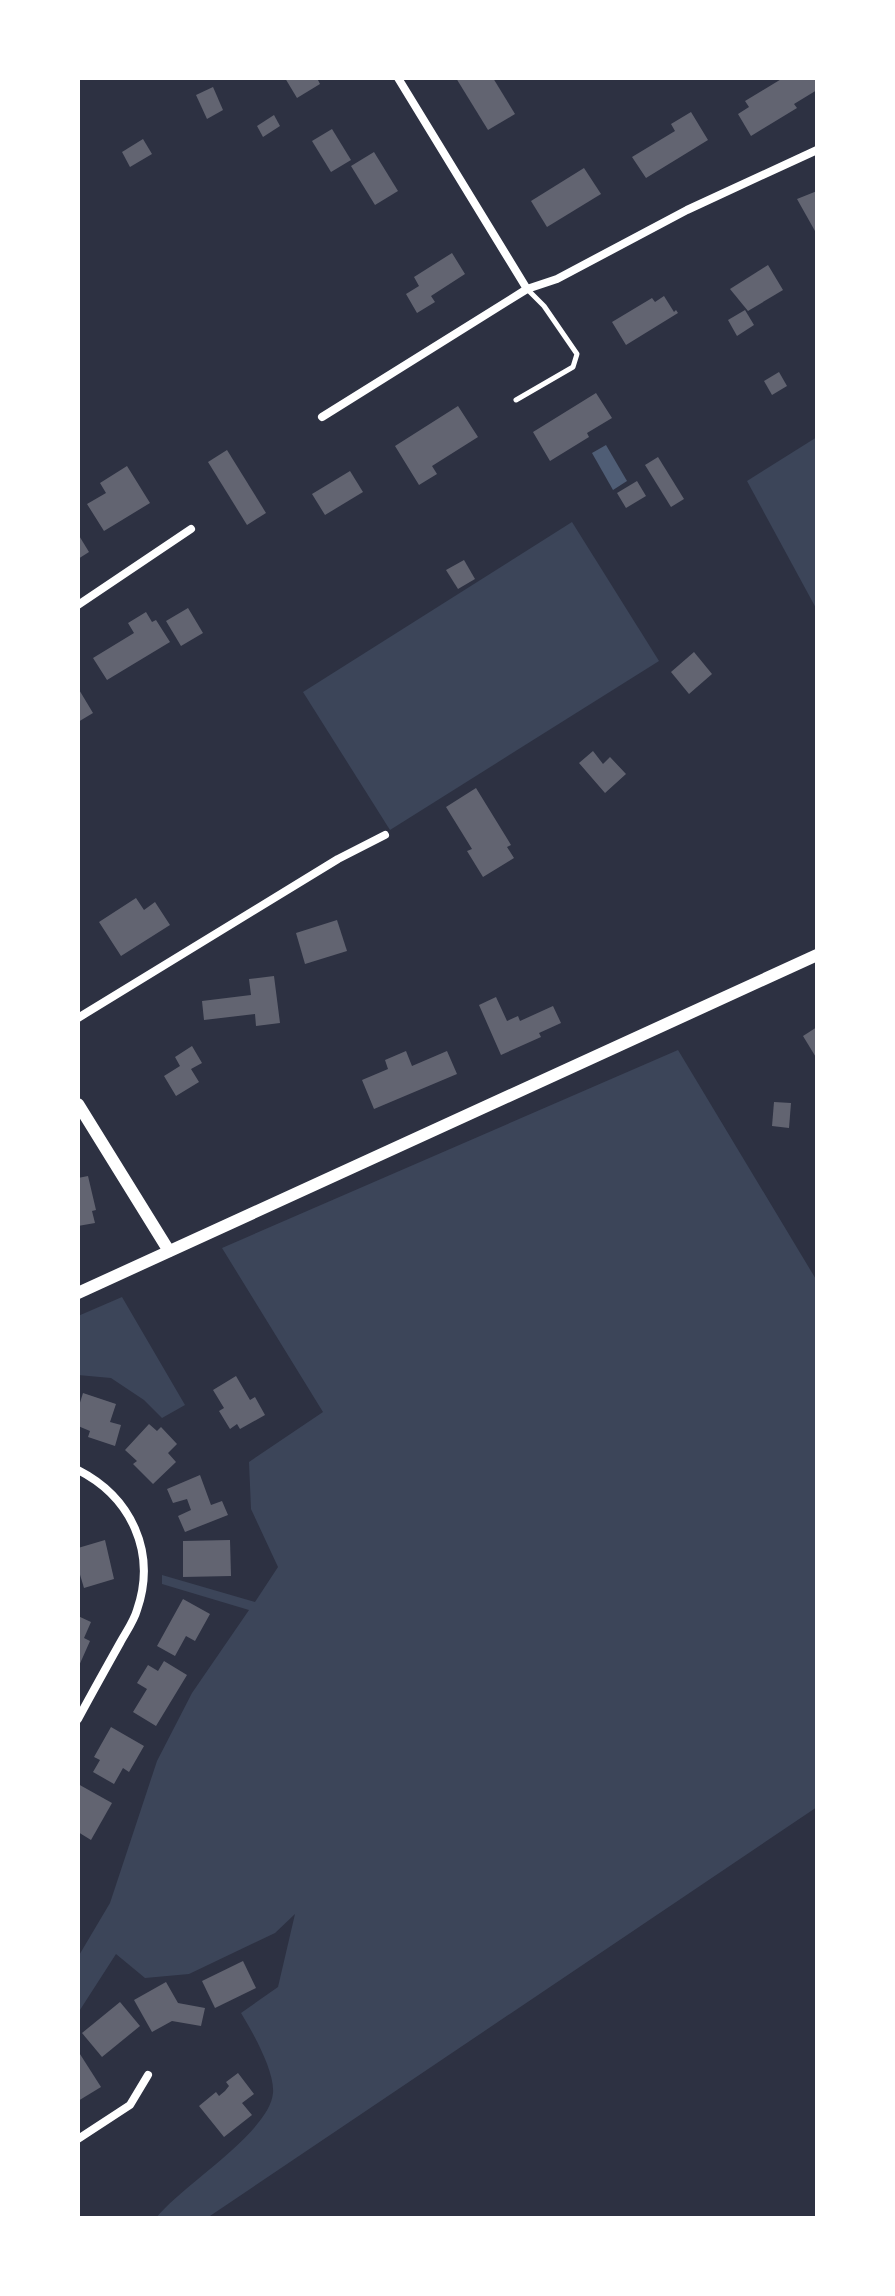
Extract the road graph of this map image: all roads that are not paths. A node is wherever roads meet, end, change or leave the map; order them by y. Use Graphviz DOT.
graph roads {
  1 [pos="398,78"];
  2 [pos="817,150"];
  3 [pos="527,289"];
  4 [pos="516,400"];
  5 [pos="322,417"];
  6 [pos="191,529"];
  7 [pos="78,605"];
  8 [pos="385,835"];
  9 [pos="817,955"];
  10 [pos="78,1018"];
  11 [pos="78,1104"];
  12 [pos="169,1251"];
  13 [pos="78,1293"];
  14 [pos="78,1470"];
  15 [pos="78,1719"];
  16 [pos="148,2075"];
  17 [pos="78,2139"];
  1 -- 3 [label="street"];
  2 -- 3 [label="street"];
  3 -- 4 [label="lane"];
  3 -- 5 [label="street"];
  6 -- 7 [label="street"];
  8 -- 10 [label="street"];
  9 -- 12 [label="street"];
  11 -- 12 [label="street"];
  12 -- 13 [label="street"];
  14 -- 15 [label="street"];
  16 -- 17 [label="street"];
}
